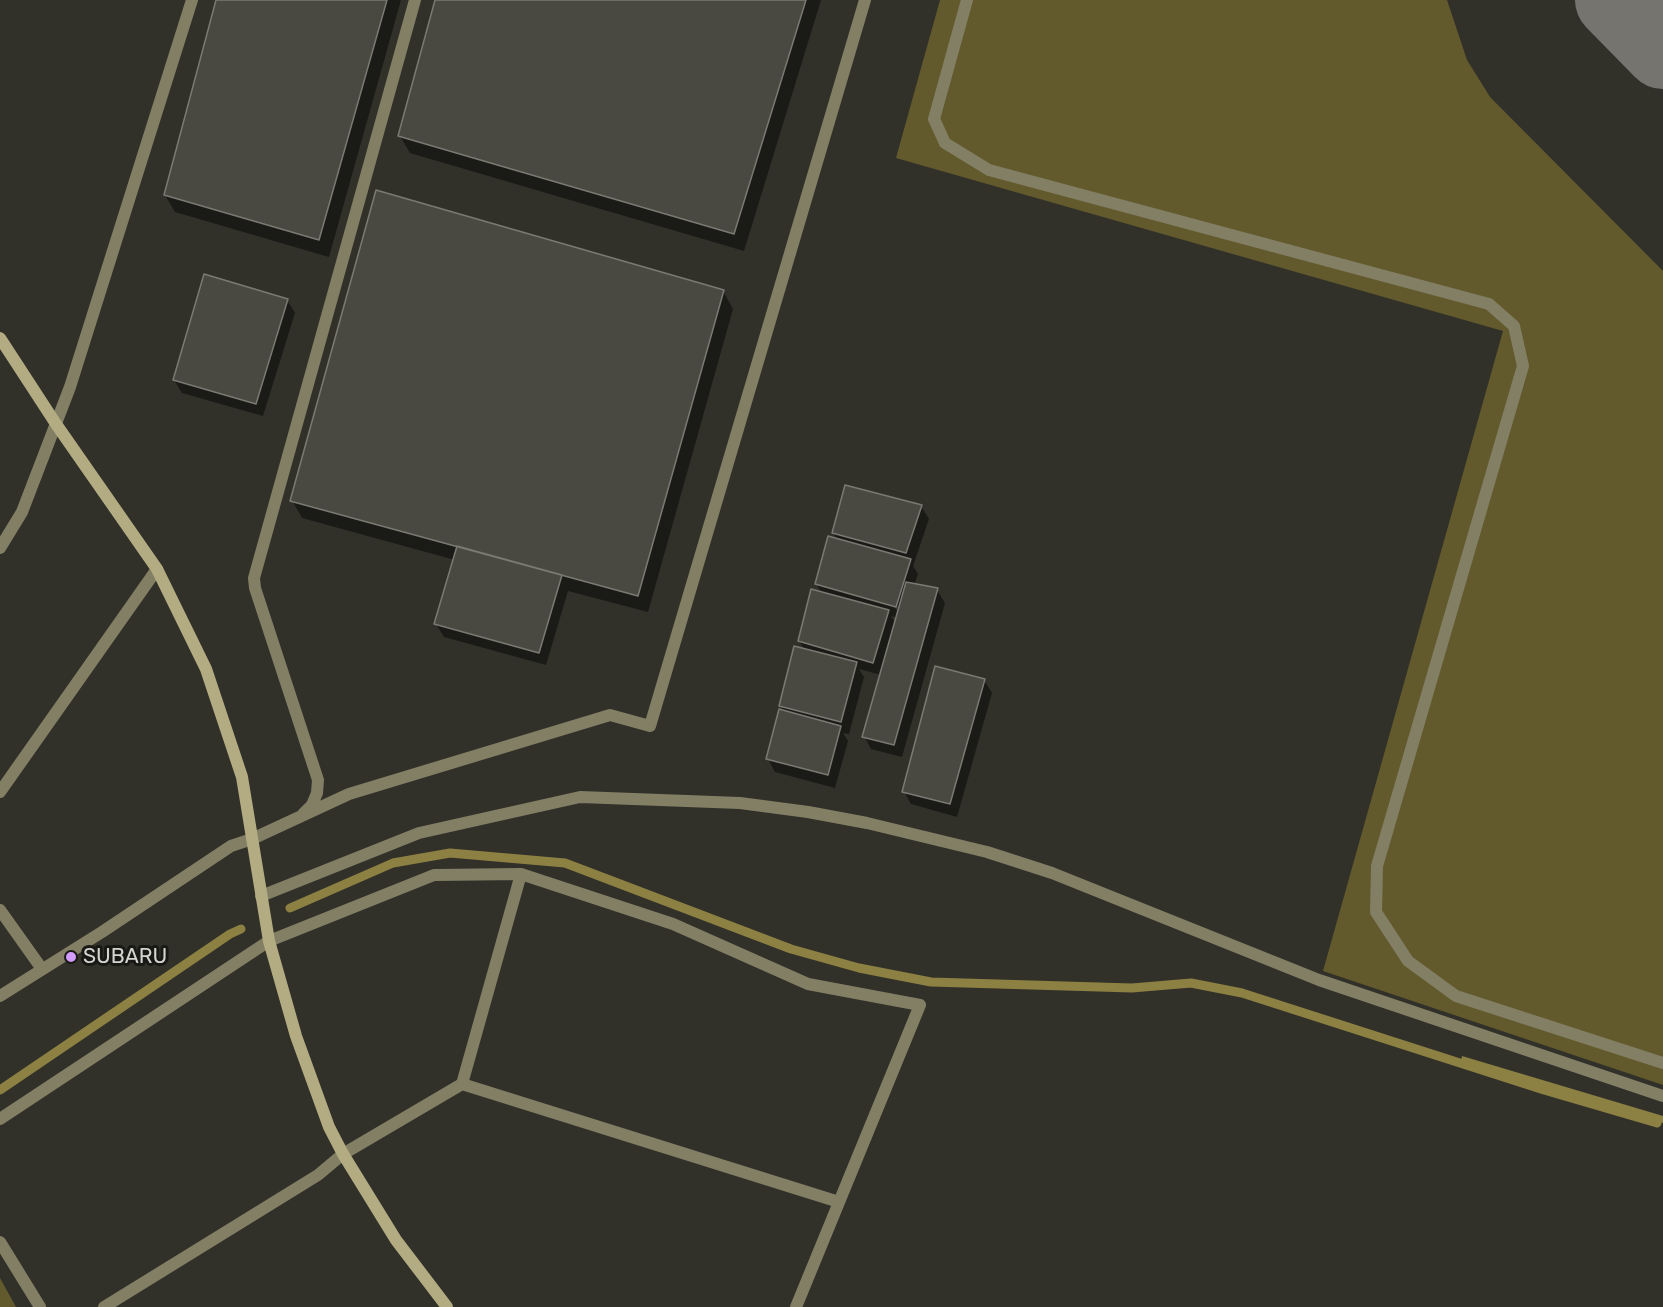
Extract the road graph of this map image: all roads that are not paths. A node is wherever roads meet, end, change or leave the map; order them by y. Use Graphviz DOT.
graph roads {
  1 [pos="192,0"];
  2 [pos="415,0"];
  3 [pos="865,0"];
  4 [pos="967,0"];
  5 [pos="0,338"];
  6 [pos="56,424"];
  7 [pos="0,548"];
  8 [pos="157,568"];
  9 [pos="0,792"];
  10 [pos="301,817"];
  11 [pos="252,839"];
  12 [pos="521,874"];
  13 [pos="261,896"];
  14 [pos="0,910"];
  15 [pos="268,941"];
  16 [pos="42,969"];
  17 [pos="0,996"];
  18 [pos="1663,1063"];
  19 [pos="462,1084"];
  20 [pos="1663,1096"];
  21 [pos="0,1119"];
  22 [pos="343,1154"];
  23 [pos="839,1202"];
  24 [pos="0,1242"];
  25 [pos="40,1307"];
  26 [pos="104,1307"];
  27 [pos="447,1307"];
  28 [pos="796,1307"];
  1 -- 6 [label="street"];
  2 -- 10 [label="street"];
  3 -- 10 [label="street"];
  4 -- 18 [label="street"];
  5 -- 6 [label="street"];
  6 -- 7 [label="street"];
  6 -- 8 [label="street"];
  8 -- 9 [label="street"];
  8 -- 11 [label="street"];
  10 -- 11 [label="street"];
  11 -- 13 [label="street"];
  11 -- 16 [label="street"];
  12 -- 15 [label="street"];
  12 -- 19 [label="street"];
  12 -- 23 [label="street"];
  13 -- 15 [label="street"];
  13 -- 20 [label="street"];
  14 -- 16 [label="street"];
  15 -- 21 [label="street"];
  15 -- 22 [label="street"];
  16 -- 17 [label="street"];
  19 -- 22 [label="street"];
  19 -- 23 [label="street"];
  22 -- 26 [label="street"];
  22 -- 27 [label="street"];
  23 -- 28 [label="street"];
  24 -- 25 [label="street"];
}
